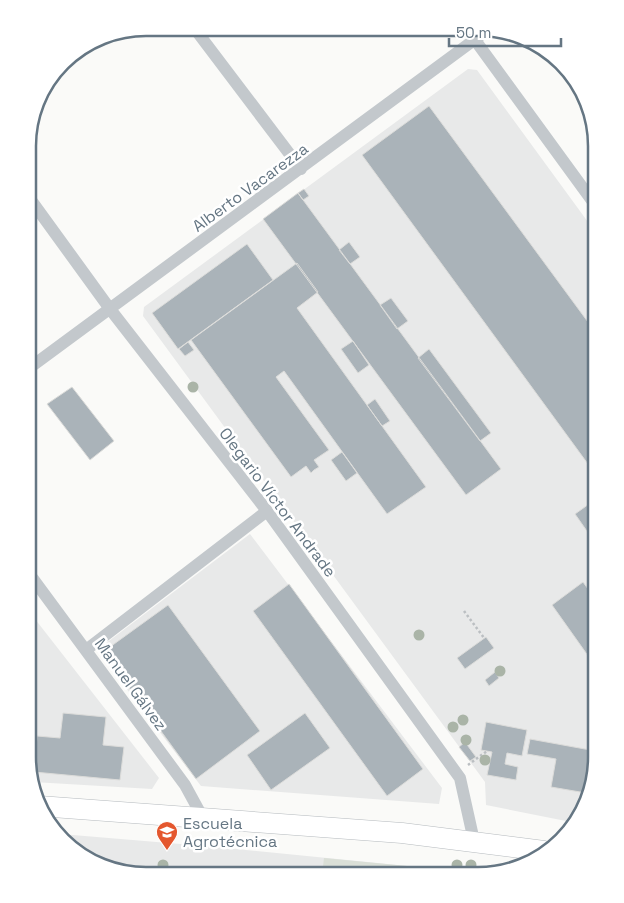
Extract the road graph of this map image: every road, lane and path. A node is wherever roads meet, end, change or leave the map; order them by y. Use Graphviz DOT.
graph roads {
  1 [pos="200,36"];
  2 [pos="467,36"];
  3 [pos="471,36"];
  4 [pos="301,169"];
  5 [pos="588,195"];
  6 [pos="36,207"];
  7 [pos="110,309"];
  8 [pos="36,363"];
  9 [pos="267,511"];
  10 [pos="36,583"];
  11 [pos="464,611"];
  12 [pos="484,638"];
  13 [pos="86,650"];
  14 [pos="486,751"];
  15 [pos="457,774"];
  16 [pos="49,807"];
  17 [pos="203,818"];
  18 [pos="474,841"];
  19 [pos="536,850"];
  1 -- 4 [label="street"];
  2 -- 4 [label="street, Alberto Vacarezza"];
  3 -- 5 [label="street"];
  4 -- 7 [label="street, Alberto Vacarezza"];
  6 -- 7 [label="street, Olegario Víctor Andrade"];
  7 -- 8 [label="street, Alberto Vacarezza"];
  7 -- 9 [label="street, Olegario Víctor Andrade"];
  9 -- 13 [label="street"];
  9 -- 15 [label="street, Olegario Víctor Andrade"];
  10 -- 13 [label="street, Manuel Gálvez"];
  11 -- 12 [label="path"];
  13 -- 17 [label="street, Manuel Gálvez"];
  14 -- 15 [label="path"];
  15 -- 18 [label="street, Olegario Víctor Andrade"];
  16 -- 17 [label="main road"];
  17 -- 18 [label="main road"];
  18 -- 19 [label="main road"];
}
